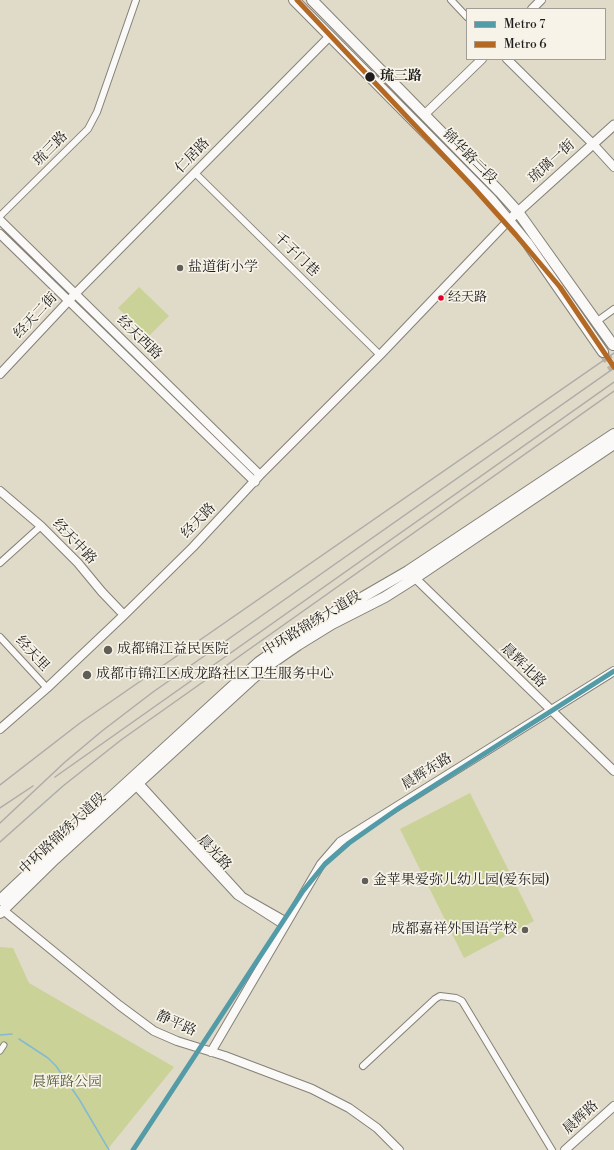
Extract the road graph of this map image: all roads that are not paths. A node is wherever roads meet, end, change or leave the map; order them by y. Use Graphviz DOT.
graph roads {
  1 [pos="136,0"];
  2 [pos="294,0"];
  3 [pos="312,0"];
  4 [pos="451,0"];
  5 [pos="541,0"];
  6 [pos="533,8"];
  7 [pos="466,16"];
  8 [pos="330,36"];
  9 [pos="481,60"];
  10 [pos="508,60"];
  11 [pos="424,115"];
  12 [pos="614,126"];
  13 [pos="593,144"];
  14 [pos="614,167"];
  15 [pos="195,173"];
  16 [pos="518,212"];
  17 [pos="0,216"];
  18 [pos="0,220"];
  19 [pos="509,220"];
  20 [pos="0,234"];
  21 [pos="75,294"];
  22 [pos="68,301"];
  23 [pos="614,309"];
  24 [pos="596,322"];
  25 [pos="613,345"];
  26 [pos="603,352"];
  27 [pos="380,355"];
  28 [pos="0,374"];
  29 [pos="614,434"];
  30 [pos="614,444"];
  31 [pos="260,475"];
  32 [pos="255,482"];
  33 [pos="0,491"];
  34 [pos="41,526"];
  35 [pos="0,563"];
  36 [pos="415,578"];
  37 [pos="124,615"];
  38 [pos="0,637"];
  39 [pos="614,671"];
  40 [pos="47,688"];
  41 [pos="551,711"];
  42 [pos="0,729"];
  43 [pos="614,771"];
  44 [pos="137,784"];
  45 [pos="1,907"];
  46 [pos="286,923"];
  47 [pos="4,1045"];
  48 [pos="0,1051"];
  49 [pos="211,1052"];
  50 [pos="363,1066"];
  51 [pos="614,1106"];
  52 [pos="399,1150"];
  53 [pos="552,1150"];
  54 [pos="565,1150"];
  1 -- 17 [label="street, 琉三路"];
  2 -- 8 [label="main road, 锦华路二段"];
  3 -- 11 [label="main road, 锦华路二段"];
  4 -- 7 [label="street"];
  5 -- 6 [label="street"];
  8 -- 15 [label="street, 仁居路"];
  8 -- 19 [label="main road, 锦华路二段"];
  9 -- 11 [label="street"];
  10 -- 13 [label="street"];
  11 -- 16 [label="main road, 锦华路二段"];
  12 -- 13 [label="main road, 琉璃一街"];
  13 -- 14 [label="street"];
  13 -- 16 [label="main road, 琉璃一街"];
  15 -- 21 [label="street, 仁居路"];
  15 -- 27 [label="street, 千子门巷"];
  16 -- 19 [label="main road, 琉璃一街"];
  16 -- 24 [label="main road, 锦华路二段"];
  18 -- 21 [label="street, 经天西路"];
  19 -- 26 [label="main road, 锦华路二段"];
  19 -- 27 [label="street, 经天路"];
  20 -- 22 [label="street, 经天西路"];
  21 -- 22 [label="street, 经天二街"];
  21 -- 31 [label="street, 经天西路"];
  22 -- 28 [label="street, 经天二街"];
  22 -- 32 [label="street, 经天西路"];
  23 -- 24 [label="street"];
  24 -- 25 [label="main road, 锦华路二段"];
  27 -- 31 [label="street, 经天路"];
  29 -- 45 [label="main road, 中环路锦绣大道段"];
  30 -- 36 [label="main road, 中环路锦绣大道段"];
  31 -- 32 [label="street, 经天路"];
  32 -- 37 [label="street, 经天路"];
  33 -- 34 [label="street, 经天中路"];
  34 -- 35 [label="street"];
  34 -- 37 [label="street, 经天中路"];
  36 -- 41 [label="street, 晨辉北路"];
  36 -- 44 [label="main road, 中环路锦绣大道段"];
  37 -- 40 [label="street, 经天路"];
  38 -- 40 [label="street, 经天里"];
  39 -- 41 [label="street, 晨辉东路"];
  40 -- 42 [label="street, 经天路"];
  41 -- 43 [label="street, 晨辉北路"];
  41 -- 46 [label="street, 晨辉东路"];
  44 -- 45 [label="main road, 中环路锦绣大道段"];
  44 -- 46 [label="street, 晨光路"];
  45 -- 49 [label="street, 静平路"];
  46 -- 49 [label="street, 晨辉东路"];
  47 -- 48 [label="street"];
  49 -- 52 [label="street, 静平路"];
  50 -- 53 [label="street"];
  51 -- 54 [label="street, 晨辉路"];
}
